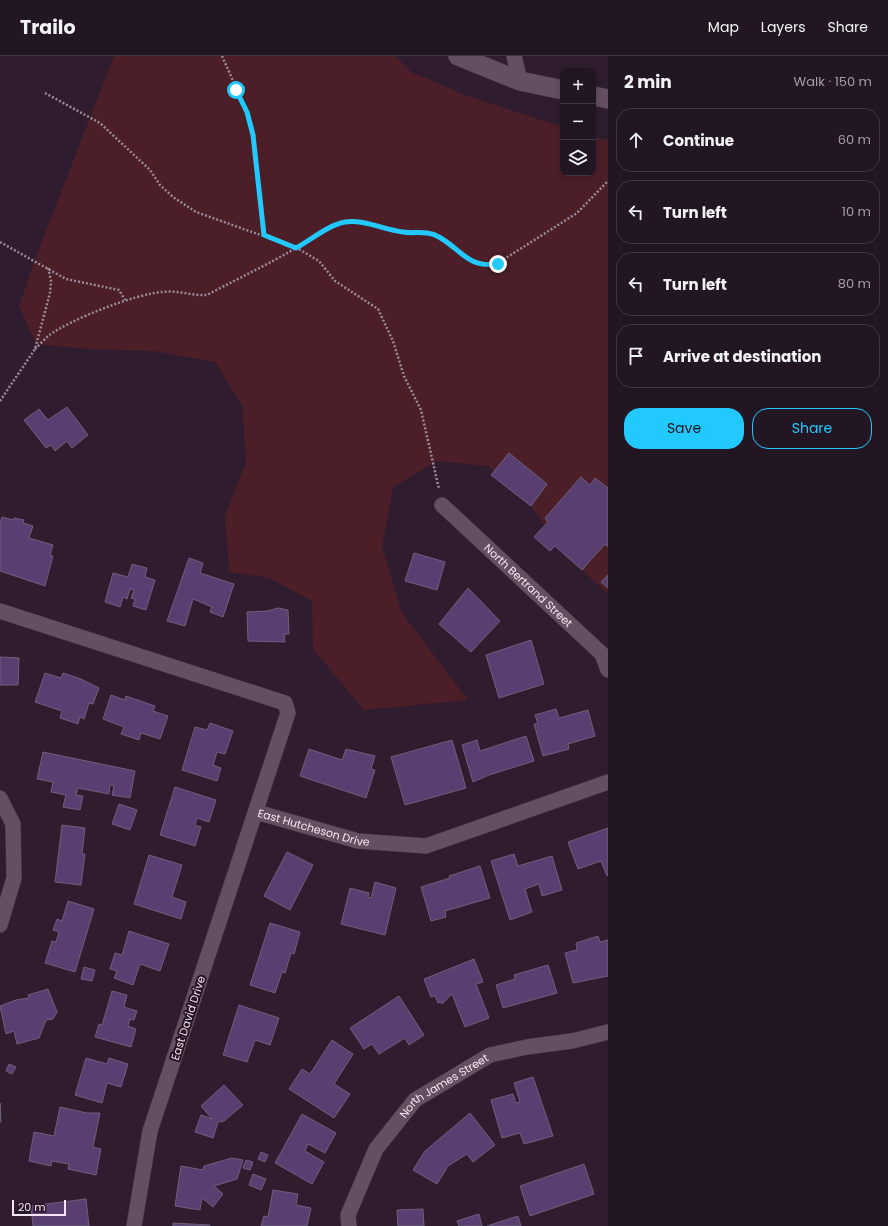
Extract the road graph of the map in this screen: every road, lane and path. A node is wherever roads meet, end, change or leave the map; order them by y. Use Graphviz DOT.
graph roads {
  1 [pos="222,56"];
  2 [pos="458,56"];
  3 [pos="514,56"];
  4 [pos="520,81"];
  5 [pos="560,89"];
  6 [pos="45,93"];
  7 [pos="596,97"];
  8 [pos="608,99"];
  9 [pos="608,181"];
  10 [pos="264,235"];
  11 [pos="0,242"];
  12 [pos="296,248"];
  13 [pos="48,267"];
  14 [pos="125,300"];
  15 [pos="35,349"];
  16 [pos="0,401"];
  17 [pos="442,505"];
  18 [pos="0,611"];
  19 [pos="608,670"];
  20 [pos="608,782"];
  21 [pos="0,798"];
  22 [pos="256,812"];
  23 [pos="0,925"];
  24 [pos="608,1032"];
  25 [pos="134,1226"];
  26 [pos="349,1226"];
  1 -- 10 [label="path"];
  2 -- 4 [label="street"];
  3 -- 4 [label="street"];
  4 -- 5 [label="street"];
  6 -- 10 [label="path"];
  7 -- 8 [label="street"];
  9 -- 12 [label="path"];
  10 -- 12 [label="path"];
  11 -- 13 [label="path"];
  12 -- 14 [label="path"];
  12 -- 17 [label="path"];
  13 -- 14 [label="path"];
  13 -- 15 [label="path"];
  14 -- 15 [label="path"];
  15 -- 16 [label="path"];
  17 -- 19 [label="street, North Bertrand Street"];
  18 -- 22 [label="street, East Hutcheson Drive"];
  20 -- 22 [label="street, East Hutcheson Drive"];
  21 -- 23 [label="street"];
  22 -- 25 [label="street, East David Drive"];
  24 -- 26 [label="street, North James Street"];
}
